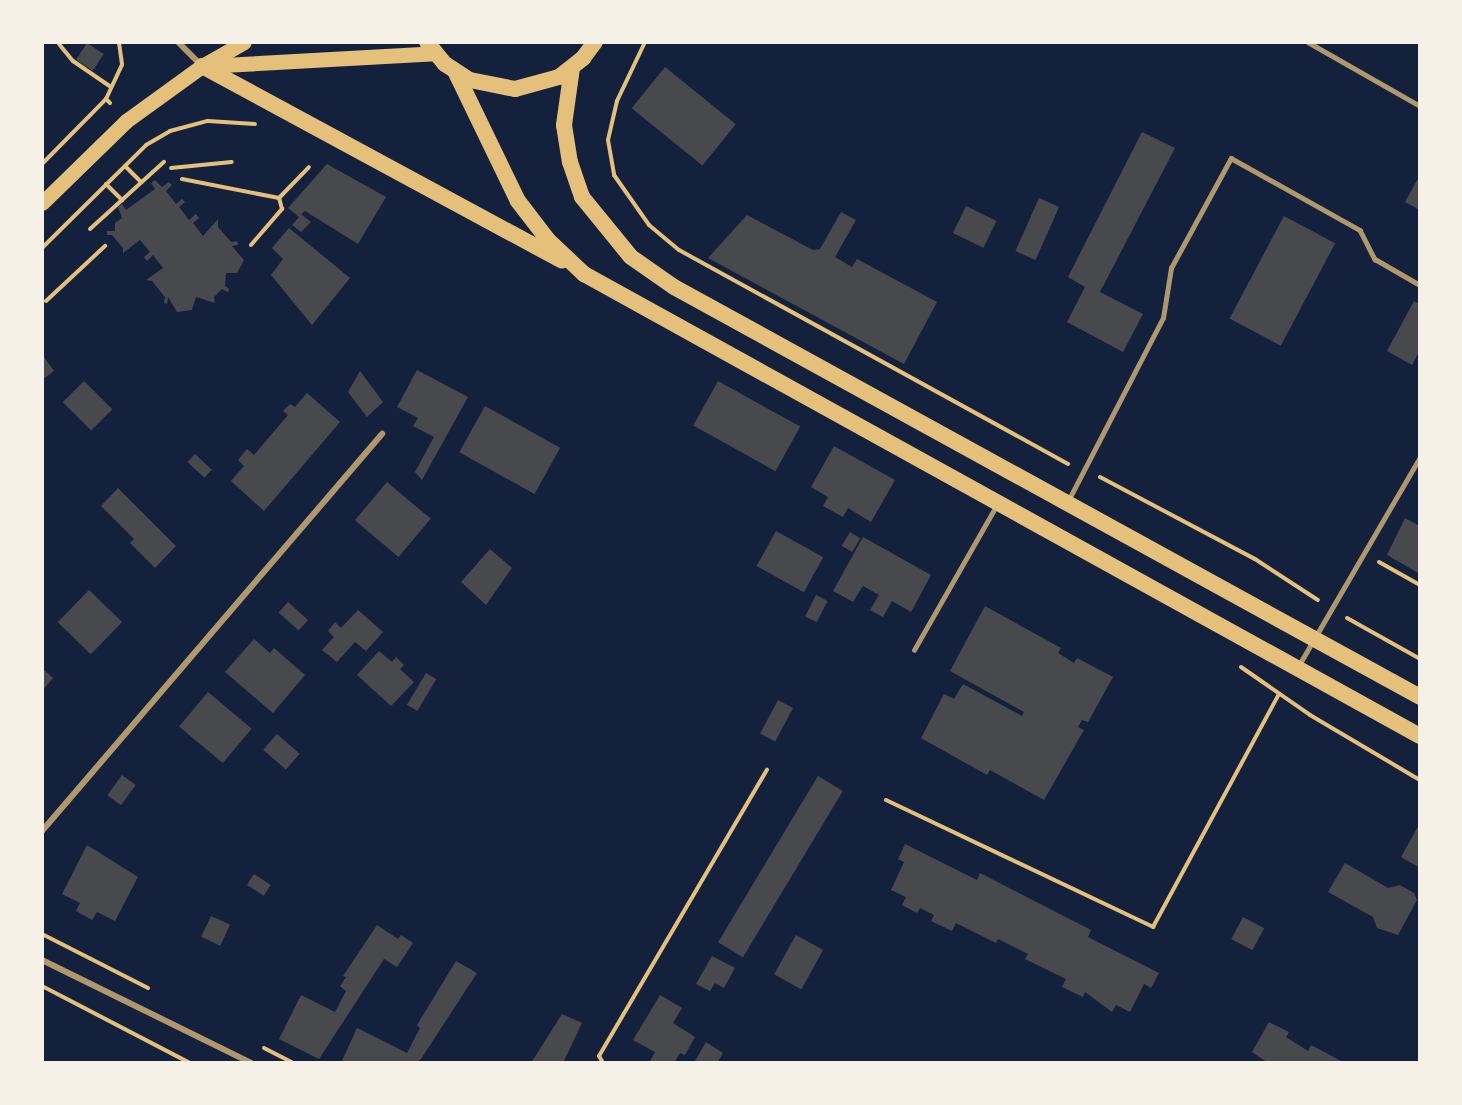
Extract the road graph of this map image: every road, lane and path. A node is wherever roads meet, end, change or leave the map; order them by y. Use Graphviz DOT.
graph roads {
  1 [pos="119,42"];
  2 [pos="178,42"];
  3 [pos="244,42"];
  4 [pos="595,42"];
  5 [pos="645,42"];
  6 [pos="1308,42"];
  7 [pos="59,44"];
  8 [pos="431,48"];
  9 [pos="202,66"];
  10 [pos="572,68"];
  11 [pos="456,73"];
  12 [pos="111,87"];
  13 [pos="106,99"];
  14 [pos="1420,106"];
  15 [pos="126,121"];
  16 [pos="260,124"];
  17 [pos="164,162"];
  18 [pos="232,162"];
  19 [pos="42,164"];
  20 [pos="124,166"];
  21 [pos="309,167"];
  22 [pos="171,168"];
  23 [pos="182,179"];
  24 [pos="141,182"];
  25 [pos="106,184"];
  26 [pos="279,198"];
  27 [pos="122,200"];
  28 [pos="42,203"];
  29 [pos="90,229"];
  30 [pos="251,245"];
  31 [pos="105,246"];
  32 [pos="42,248"];
  33 [pos="584,274"];
  34 [pos="1420,285"];
  35 [pos="46,301"];
  36 [pos="382,434"];
  37 [pos="1420,457"];
  38 [pos="1084,470"];
  39 [pos="997,503"];
  40 [pos="1066,503"];
  41 [pos="1365,555"];
  42 [pos="1420,585"];
  43 [pos="1333,610"];
  44 [pos="1315,640"];
  45 [pos="914,650"];
  46 [pos="1420,658"];
  47 [pos="1297,669"];
  48 [pos="1279,694"];
  49 [pos="1420,698"];
  50 [pos="1420,736"];
  51 [pos="767,770"];
  52 [pos="886,800"];
  53 [pos="42,831"];
  54 [pos="42,960"];
  55 [pos="42,986"];
  56 [pos="602,1061"];
  57 [pos="190,1063"];
  58 [pos="251,1063"];
  1 -- 12 [label="path"];
  2 -- 9 [label="street"];
  3 -- 9 [label="main road"];
  4 -- 10 [label="highway"];
  5 -- 38 [label="path"];
  6 -- 14 [label="lane"];
  7 -- 12 [label="path"];
  8 -- 9 [label="main road"];
  8 -- 11 [label="highway"];
  9 -- 15 [label="main road"];
  9 -- 33 [label="highway"];
  10 -- 11 [label="highway"];
  10 -- 40 [label="highway"];
  11 -- 33 [label="highway"];
  12 -- 13 [label="path"];
  13 -- 15 [label="path"];
  13 -- 19 [label="path"];
  15 -- 28 [label="main road"];
  16 -- 20 [label="path"];
  17 -- 24 [label="path"];
  18 -- 22 [label="path"];
  20 -- 24 [label="path"];
  20 -- 25 [label="path"];
  21 -- 26 [label="path"];
  23 -- 26 [label="path"];
  24 -- 27 [label="path"];
  25 -- 27 [label="path"];
  25 -- 32 [label="path"];
  26 -- 30 [label="path"];
  27 -- 29 [label="path"];
  31 -- 35 [label="path"];
  33 -- 39 [label="highway"];
  34 -- 38 [label="lane"];
  36 -- 53 [label="street"];
  37 -- 41 [label="lane"];
  38 -- 40 [label="lane"];
  38 -- 43 [label="path"];
  39 -- 45 [label="lane"];
  39 -- 47 [label="highway"];
  40 -- 44 [label="highway"];
  41 -- 42 [label="path"];
  41 -- 43 [label="lane"];
  43 -- 44 [label="lane"];
  43 -- 46 [label="path"];
  44 -- 47 [label="lane"];
  44 -- 49 [label="highway"];
  47 -- 50 [label="highway"];
  48 -- 52 [label="path"];
  51 -- 56 [label="path"];
  54 -- 58 [label="street"];
  55 -- 57 [label="path"];
}
